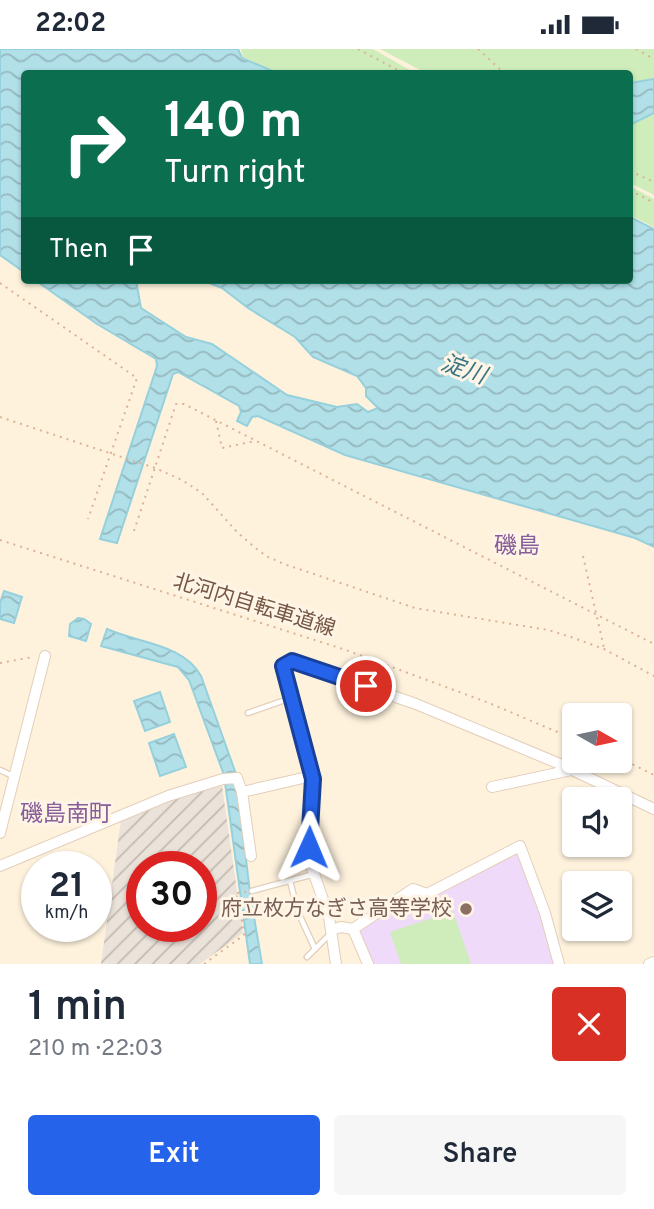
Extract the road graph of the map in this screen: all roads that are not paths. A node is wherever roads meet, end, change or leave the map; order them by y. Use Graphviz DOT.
graph roads {
  1 [pos="45,656"];
  2 [pos="292,698"];
  3 [pos="248,712"];
  4 [pos="562,766"];
  5 [pos="0,770"];
  6 [pos="562,772"];
  7 [pos="577,773"];
  8 [pos="15,777"];
  9 [pos="313,779"];
  10 [pos="492,787"];
  11 [pos="242,792"];
  12 [pos="654,809"];
  13 [pos="0,832"];
  14 [pos="251,856"];
  15 [pos="0,866"];
  16 [pos="314,874"];
  17 [pos="290,881"];
  18 [pos="252,891"];
  19 [pos="353,929"];
  20 [pos="331,931"];
  21 [pos="315,949"];
  22 [pos="307,957"];
  23 [pos="336,964"];
  24 [pos="368,964"];
  25 [pos="559,964"];
  1 -- 8 [label="street"];
  2 -- 3 [label="lane"];
  2 -- 4 [label="street"];
  2 -- 9 [label="street"];
  5 -- 8 [label="lane"];
  6 -- 10 [label="street"];
  7 -- 12 [label="street"];
  8 -- 13 [label="street"];
  9 -- 11 [label="street"];
  9 -- 16 [label="street"];
  11 -- 14 [label="street"];
  11 -- 15 [label="street"];
  16 -- 17 [label="lane"];
  16 -- 20 [label="street"];
  17 -- 18 [label="lane"];
  17 -- 21 [label="lane"];
  19 -- 20 [label="street"];
  19 -- 24 [label="street"];
  19 -- 25 [label="street"];
  20 -- 21 [label="lane"];
  20 -- 23 [label="street"];
  21 -- 22 [label="lane"];
}
